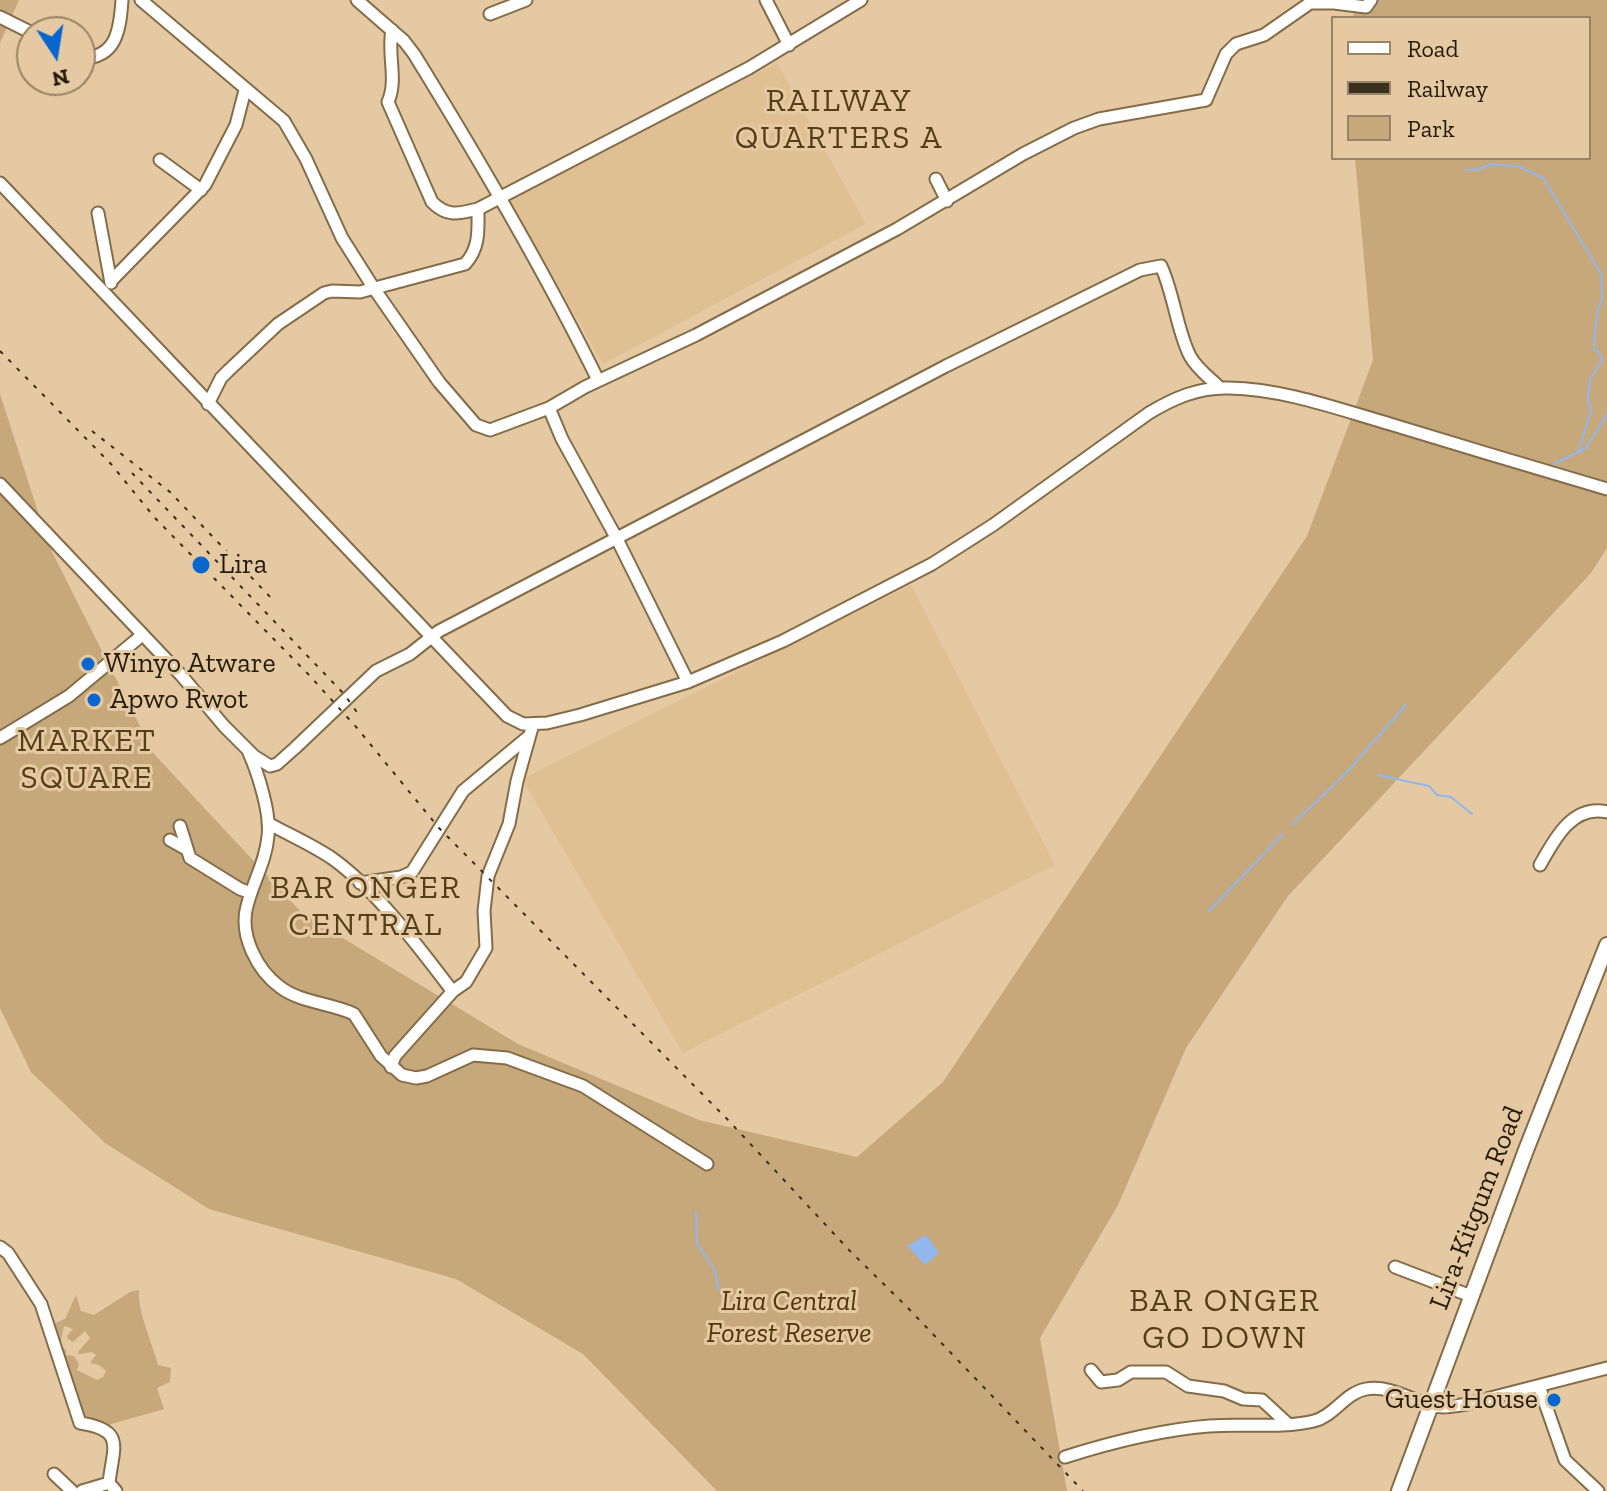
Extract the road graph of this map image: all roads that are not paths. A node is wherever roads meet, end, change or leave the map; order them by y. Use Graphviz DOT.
graph roads {
  1 [pos="122,0"];
  2 [pos="141,0"];
  3 [pos="357,0"];
  4 [pos="526,0"];
  5 [pos="766,0"];
  6 [pos="861,0"];
  7 [pos="1371,0"];
  8 [pos="490,14"];
  9 [pos="392,30"];
  10 [pos="789,45"];
  11 [pos="96,56"];
  12 [pos="245,90"];
  13 [pos="160,160"];
  14 [pos="936,179"];
  15 [pos="0,183"];
  16 [pos="201,190"];
  17 [pos="501,195"];
  18 [pos="947,201"];
  19 [pos="478,209"];
  20 [pos="98,213"];
  21 [pos="112,280"];
  22 [pos="373,287"];
  23 [pos="107,297"];
  24 [pos="598,380"];
  25 [pos="1220,388"];
  26 [pos="208,404"];
  27 [pos="549,408"];
  28 [pos="0,484"];
  29 [pos="1607,489"];
  30 [pos="617,539"];
  31 [pos="141,636"];
  32 [pos="431,637"];
  33 [pos="688,682"];
  34 [pos="533,724"];
  35 [pos="528,737"];
  36 [pos="0,738"];
  37 [pos="247,749"];
  38 [pos="1607,812"];
  39 [pos="268,823"];
  40 [pos="180,826"];
  41 [pos="170,840"];
  42 [pos="186,849"];
  43 [pos="1540,865"];
  44 [pos="360,883"];
  45 [pos="251,893"];
  46 [pos="1607,945"];
  47 [pos="453,991"];
  48 [pos="393,1061"];
  49 [pos="707,1164"];
  50 [pos="0,1247"];
  51 [pos="1395,1267"];
  52 [pos="1471,1296"];
  53 [pos="1607,1368"];
  54 [pos="1091,1370"];
  55 [pos="1539,1386"];
  56 [pos="1431,1406"];
  57 [pos="1288,1424"];
  58 [pos="1065,1457"];
  59 [pos="54,1474"];
  60 [pos="112,1487"];
  61 [pos="72,1491"];
  62 [pos="82,1491"];
  63 [pos="1399,1491"];
  64 [pos="1598,1491"];
  1 -- 11 [label="street"];
  2 -- 12 [label="street"];
  3 -- 9 [label="street"];
  4 -- 8 [label="street"];
  5 -- 10 [label="street"];
  6 -- 10 [label="street"];
  7 -- 18 [label="street"];
  9 -- 17 [label="street"];
  9 -- 19 [label="street"];
  10 -- 17 [label="street"];
  12 -- 16 [label="street"];
  12 -- 22 [label="street"];
  13 -- 16 [label="street"];
  14 -- 18 [label="street"];
  15 -- 23 [label="street"];
  16 -- 21 [label="street"];
  17 -- 19 [label="street"];
  17 -- 24 [label="street"];
  18 -- 24 [label="street"];
  19 -- 22 [label="street"];
  20 -- 21 [label="street"];
  21 -- 23 [label="street"];
  22 -- 26 [label="street"];
  22 -- 27 [label="street"];
  23 -- 26 [label="street"];
  24 -- 27 [label="street"];
  25 -- 29 [label="street"];
  25 -- 30 [label="street"];
  25 -- 33 [label="street"];
  26 -- 32 [label="street"];
  27 -- 30 [label="street"];
  28 -- 31 [label="street"];
  30 -- 32 [label="street"];
  30 -- 33 [label="street"];
  31 -- 36 [label="street"];
  31 -- 37 [label="street"];
  32 -- 34 [label="street"];
  32 -- 37 [label="street"];
  33 -- 34 [label="street"];
  34 -- 35 [label="street"];
  35 -- 44 [label="street"];
  35 -- 47 [label="street"];
  37 -- 39 [label="street"];
  38 -- 43 [label="street"];
  39 -- 44 [label="street"];
  39 -- 45 [label="street"];
  40 -- 42 [label="street"];
  41 -- 42 [label="street"];
  42 -- 45 [label="street"];
  44 -- 47 [label="street"];
  45 -- 48 [label="street"];
  46 -- 52 [label="main road, Lira-Kitgum Road"];
  47 -- 48 [label="street"];
  48 -- 49 [label="street"];
  50 -- 60 [label="street"];
  51 -- 52 [label="street"];
  52 -- 56 [label="main road, Lira-Kitgum Road"];
  53 -- 55 [label="street"];
  54 -- 57 [label="street"];
  55 -- 56 [label="street"];
  55 -- 64 [label="street"];
  56 -- 57 [label="street"];
  56 -- 63 [label="main road, Lira-Kitgum Road"];
  57 -- 58 [label="street"];
  59 -- 61 [label="street"];
  60 -- 62 [label="street"];
}
